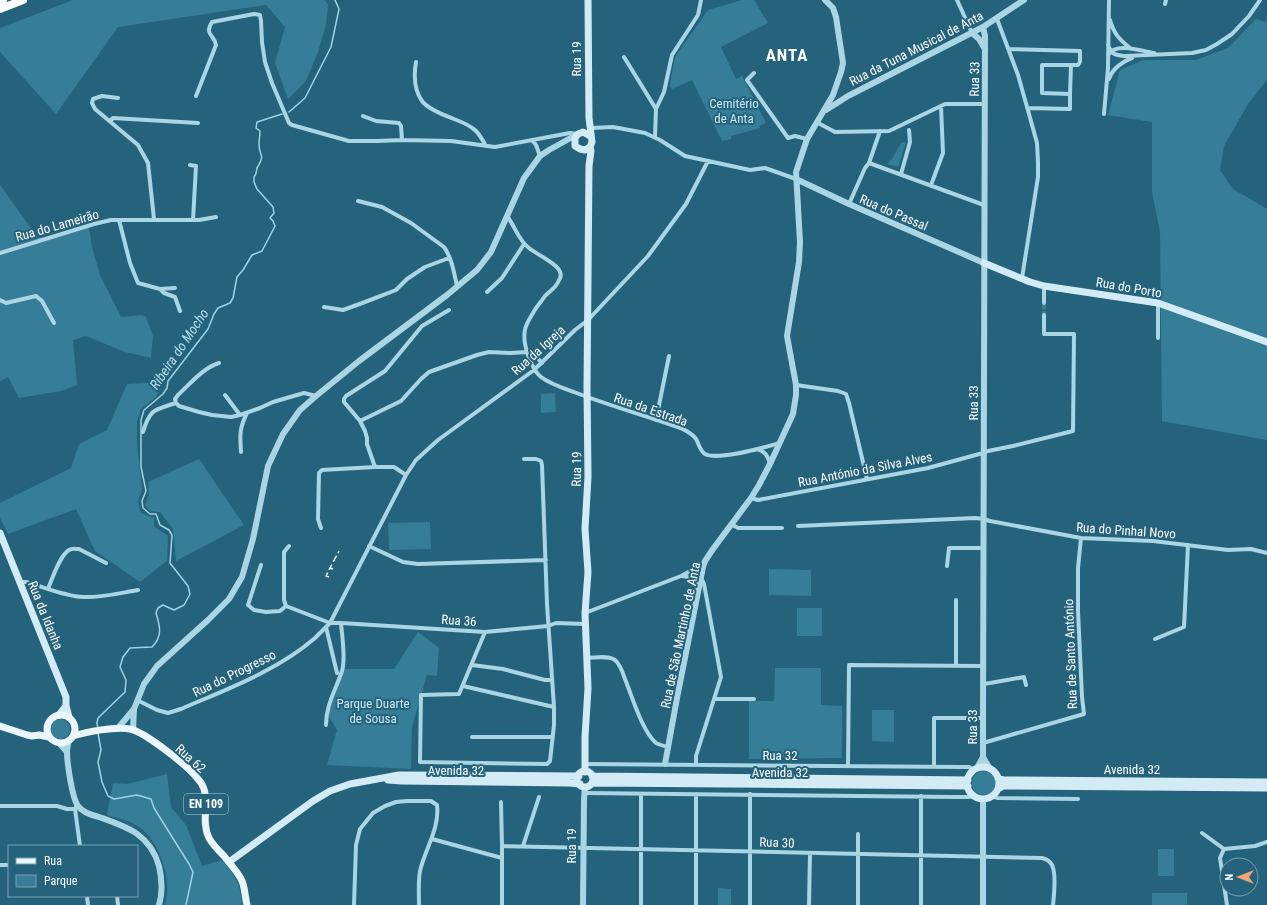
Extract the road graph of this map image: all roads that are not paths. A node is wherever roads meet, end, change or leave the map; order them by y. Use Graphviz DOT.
graph roads {
  1 [pos="23,0"];
  2 [pos="588,0"];
  3 [pos="701,0"];
  4 [pos="825,0"];
  5 [pos="956,0"];
  6 [pos="1024,0"];
  7 [pos="1109,0"];
  8 [pos="1260,0"];
  9 [pos="0,9"];
  10 [pos="1109,14"];
  11 [pos="996,19"];
  12 [pos="983,27"];
  13 [pos="972,33"];
  14 [pos="1108,45"];
  15 [pos="1130,48"];
  16 [pos="985,49"];
  17 [pos="1008,49"];
  18 [pos="1110,51"];
  19 [pos="1156,54"];
  20 [pos="1108,56"];
  21 [pos="1138,56"];
  22 [pos="624,57"];
  23 [pos="416,62"];
  24 [pos="1071,65"];
  25 [pos="754,73"];
  26 [pos="837,86"];
  27 [pos="1107,88"];
  28 [pos="1070,94"];
  29 [pos="833,95"];
  30 [pos="196,96"];
  31 [pos="846,97"];
  32 [pos="118,98"];
  33 [pos="840,101"];
  34 [pos="984,104"];
  35 [pos="941,106"];
  36 [pos="1027,108"];
  37 [pos="656,109"];
  38 [pos="825,110"];
  39 [pos="1104,114"];
  40 [pos="363,116"];
  41 [pos="589,118"];
  42 [pos="110,121"];
  43 [pos="818,122"];
  44 [pos="198,124"];
  45 [pos="590,128"];
  46 [pos="909,130"];
  47 [pos="880,131"];
  48 [pos="578,134"];
  49 [pos="590,136"];
  50 [pos="655,137"];
  51 [pos="807,139"];
  52 [pos="402,140"];
  53 [pos="532,140"];
  54 [pos="564,143"];
  55 [pos="486,146"];
  56 [pos="575,146"];
  57 [pos="590,147"];
  58 [pos="582,150"];
  59 [pos="540,156"];
  60 [pos="708,162"];
  61 [pos="869,163"];
  62 [pos="190,165"];
  63 [pos="589,166"];
  64 [pos="901,174"];
  65 [pos="796,179"];
  66 [pos="931,185"];
  67 [pos="358,201"];
  68 [pos="850,204"];
  69 [pos="984,205"];
  70 [pos="507,216"];
  71 [pos="216,217"];
  72 [pos="154,219"];
  73 [pos="119,220"];
  74 [pos="193,220"];
  75 [pos="524,244"];
  76 [pos="0,253"];
  77 [pos="449,258"];
  78 [pos="984,263"];
  79 [pos="1022,278"];
  80 [pos="457,286"];
  81 [pos="1044,286"];
  82 [pos="175,288"];
  83 [pos="160,289"];
  84 [pos="487,292"];
  85 [pos="0,300"];
  86 [pos="1158,303"];
  87 [pos="1044,304"];
  88 [pos="324,307"];
  89 [pos="450,310"];
  90 [pos="180,311"];
  91 [pos="1044,315"];
  92 [pos="588,320"];
  93 [pos="54,323"];
  94 [pos="1158,338"];
  95 [pos="1267,342"];
  96 [pos="528,352"];
  97 [pos="669,356"];
  98 [pos="219,363"];
  99 [pos="542,363"];
  100 [pos="534,370"];
  101 [pos="796,385"];
  102 [pos="225,395"];
  103 [pos="316,396"];
  104 [pos="588,398"];
  105 [pos="176,403"];
  106 [pos="247,413"];
  107 [pos="240,415"];
  108 [pos="656,420"];
  109 [pos="360,421"];
  110 [pos="143,432"];
  111 [pos="780,443"];
  112 [pos="756,449"];
  113 [pos="241,452"];
  114 [pos="983,453"];
  115 [pos="766,454"];
  116 [pos="775,455"];
  117 [pos="524,459"];
  118 [pos="770,464"];
  119 [pos="375,467"];
  120 [pos="406,475"];
  121 [pos="867,479"];
  122 [pos="751,498"];
  123 [pos="984,519"];
  124 [pos="731,524"];
  125 [pos="798,526"];
  126 [pos="321,528"];
  127 [pos="782,528"];
  128 [pos="0,533"];
  129 [pos="1081,538"];
  130 [pos="1188,545"];
  131 [pos="290,546"];
  132 [pos="369,546"];
  133 [pos="983,548"];
  134 [pos="1267,553"];
  135 [pos="546,560"];
  136 [pos="705,561"];
  137 [pos="106,563"];
  138 [pos="261,565"];
  139 [pos="947,566"];
  140 [pos="681,576"];
  141 [pos="700,576"];
  142 [pos="20,582"];
  143 [pos="48,589"];
  144 [pos="138,590"];
  145 [pos="697,593"];
  146 [pos="956,600"];
  147 [pos="286,606"];
  148 [pos="586,613"];
  149 [pos="330,623"];
  150 [pos="341,623"];
  151 [pos="585,624"];
  152 [pos="548,626"];
  153 [pos="326,627"];
  154 [pos="485,632"];
  155 [pos="1155,639"];
  156 [pos="587,658"];
  157 [pos="472,665"];
  158 [pos="956,666"];
  159 [pos="983,666"];
  160 [pos="337,673"];
  161 [pos="551,680"];
  162 [pos="983,684"];
  163 [pos="1026,685"];
  164 [pos="463,686"];
  165 [pos="714,699"];
  166 [pos="754,699"];
  167 [pos="137,700"];
  168 [pos="66,706"];
  169 [pos="554,707"];
  170 [pos="134,708"];
  171 [pos="58,715"];
  172 [pos="69,717"];
  173 [pos="983,718"];
  174 [pos="326,725"];
  175 [pos="0,726"];
  176 [pos="74,727"];
  177 [pos="46,729"];
  178 [pos="114,729"];
  179 [pos="133,730"];
  180 [pos="85,733"];
  181 [pos="39,735"];
  182 [pos="472,737"];
  183 [pos="553,737"];
  184 [pos="49,738"];
  185 [pos="71,738"];
  186 [pos="59,743"];
  187 [pos="983,743"];
  188 [pos="668,747"];
  189 [pos="67,752"];
  190 [pos="983,757"];
  191 [pos="585,764"];
  192 [pos="666,764"];
  193 [pos="696,764"];
  194 [pos="848,766"];
  195 [pos="934,766"];
  196 [pos="976,769"];
  197 [pos="990,769"];
  198 [pos="585,772"];
  199 [pos="579,776"];
  200 [pos="998,778"];
  201 [pos="380,779"];
  202 [pos="592,780"];
  203 [pos="1267,782"];
  204 [pos="968,783"];
  205 [pos="583,788"];
  206 [pos="1267,788"];
  207 [pos="998,789"];
  208 [pos="641,794"];
  209 [pos="696,794"];
  210 [pos="750,794"];
  211 [pos="921,796"];
  212 [pos="974,796"];
  213 [pos="992,796"];
  214 [pos="539,797"];
  215 [pos="983,799"];
  216 [pos="1078,799"];
  217 [pos="501,802"];
  218 [pos="0,806"];
  219 [pos="76,807"];
  220 [pos="1202,833"];
  221 [pos="858,834"];
  222 [pos="432,839"];
  223 [pos="1267,842"];
  224 [pos="80,845"];
  225 [pos="502,846"];
  226 [pos="523,846"];
  227 [pos="583,848"];
  228 [pos="641,849"];
  229 [pos="1224,849"];
  230 [pos="696,850"];
  231 [pos="750,851"];
  232 [pos="810,853"];
  233 [pos="858,854"];
  234 [pos="921,855"];
  235 [pos="983,856"];
  236 [pos="502,858"];
  237 [pos="229,862"];
  238 [pos="159,905"];
  239 [pos="247,905"];
  240 [pos="354,905"];
  241 [pos="419,905"];
  242 [pos="502,905"];
  243 [pos="583,905"];
  244 [pos="641,905"];
  245 [pos="696,905"];
  246 [pos="750,905"];
  247 [pos="809,905"];
  248 [pos="858,905"];
  249 [pos="921,905"];
  250 [pos="983,905"];
  251 [pos="1054,905"];
  252 [pos="1227,905"];
  1 -- 9 [label="highway"];
  2 -- 41 [label="main road, Rua 19"];
  3 -- 37 [label="street"];
  4 -- 26 [label="street, Rua de São Martinho de Anta"];
  5 -- 13 [label="street"];
  6 -- 11 [label="street, Rua da Tuna Musical de Anta"];
  7 -- 10 [label="street"];
  8 -- 19 [label="street"];
  10 -- 14 [label="street"];
  10 -- 15 [label="street"];
  11 -- 12 [label="street, Rua da Tuna Musical de Anta"];
  11 -- 17 [label="street"];
  12 -- 13 [label="street, Rua da Tuna Musical de Anta"];
  12 -- 16 [label="street, Rua 33"];
  13 -- 16 [label="street, Rua 33"];
  13 -- 31 [label="street, Rua da Tuna Musical de Anta"];
  14 -- 18 [label="street"];
  14 -- 20 [label="street"];
  15 -- 18 [label="street"];
  15 -- 19 [label="street"];
  16 -- 34 [label="street, Rua 33"];
  17 -- 24 [label="street"];
  17 -- 36 [label="street"];
  18 -- 20 [label="street"];
  18 -- 21 [label="street"];
  19 -- 21 [label="street"];
  20 -- 27 [label="street"];
  21 -- 27 [label="street"];
  22 -- 37 [label="street"];
  23 -- 55 [label="street"];
  24 -- 28 [label="street"];
  24 -- 28 [label="street"];
  25 -- 51 [label="street"];
  26 -- 29 [label="street, Rua de São Martinho de Anta"];
  26 -- 31 [label="street, Rua da Tuna Musical de Anta"];
  27 -- 39 [label="street"];
  28 -- 36 [label="street"];
  29 -- 33 [label="street, Rua da Tuna Musical de Anta"];
  29 -- 38 [label="street, Rua de São Martinho de Anta"];
  30 -- 52 [label="street"];
  31 -- 33 [label="street, Rua da Tuna Musical de Anta"];
  32 -- 42 [label="street"];
  33 -- 38 [label="street, Rua da Tuna Musical de Anta"];
  34 -- 35 [label="street"];
  34 -- 69 [label="street, Rua 33"];
  35 -- 47 [label="street"];
  35 -- 66 [label="street"];
  36 -- 79 [label="street"];
  37 -- 50 [label="street"];
  38 -- 43 [label="street, Rua de São Martinho de Anta"];
  40 -- 52 [label="street"];
  41 -- 45 [label="main road, Rua 19"];
  41 -- 48 [label="main road"];
  42 -- 44 [label="street"];
  42 -- 72 [label="street"];
  43 -- 47 [label="street"];
  43 -- 51 [label="street, Rua de São Martinho de Anta"];
  45 -- 49 [label="main road, Rua 19"];
  45 -- 50 [label="street"];
  46 -- 64 [label="street"];
  47 -- 61 [label="street"];
  48 -- 49 [label="main road"];
  48 -- 53 [label="street"];
  48 -- 54 [label="street"];
  48 -- 56 [label="main road"];
  49 -- 57 [label="main road"];
  50 -- 60 [label="street"];
  51 -- 65 [label="street, Rua de São Martinho de Anta"];
  52 -- 55 [label="street"];
  53 -- 55 [label="street"];
  53 -- 59 [label="street"];
  54 -- 56 [label="street"];
  54 -- 59 [label="street"];
  56 -- 58 [label="main road"];
  57 -- 58 [label="main road"];
  57 -- 63 [label="main road, Rua 19"];
  58 -- 63 [label="main road, Rua 19"];
  59 -- 70 [label="street"];
  60 -- 65 [label="street"];
  60 -- 92 [label="street, Rua da Igreja"];
  61 -- 64 [label="street"];
  61 -- 68 [label="street"];
  62 -- 74 [label="street"];
  63 -- 92 [label="main road, Rua 19"];
  64 -- 66 [label="street"];
  65 -- 68 [label="street, Rua do Passal"];
  65 -- 101 [label="street, Rua de São Martinho de Anta"];
  66 -- 69 [label="street"];
  67 -- 77 [label="street"];
  68 -- 78 [label="street, Rua do Passal"];
  69 -- 78 [label="street, Rua 33"];
  70 -- 75 [label="street"];
  70 -- 80 [label="street"];
  71 -- 74 [label="street, Rua do Lameirão"];
  72 -- 73 [label="street, Rua do Lameirão"];
  72 -- 74 [label="street, Rua do Lameirão"];
  73 -- 76 [label="street, Rua do Lameirão"];
  73 -- 83 [label="street"];
  75 -- 84 [label="street"];
  75 -- 96 [label="street"];
  77 -- 80 [label="street"];
  77 -- 88 [label="street"];
  78 -- 79 [label="main road, Rua do Porto"];
  78 -- 114 [label="street, Rua 33"];
  79 -- 81 [label="main road, Rua do Porto"];
  80 -- 103 [label="street"];
  81 -- 86 [label="main road, Rua do Porto"];
  81 -- 87 [label="street"];
  82 -- 83 [label="street"];
  83 -- 90 [label="street"];
  85 -- 93 [label="street"];
  86 -- 94 [label="street"];
  86 -- 95 [label="main road, Rua do Porto"];
  89 -- 109 [label="street"];
  91 -- 114 [label="street, Rua António da Silva Alves"];
  92 -- 99 [label="street, Rua da Igreja"];
  92 -- 104 [label="main road, Rua 19"];
  96 -- 99 [label="street"];
  96 -- 100 [label="street"];
  96 -- 109 [label="street"];
  97 -- 108 [label="street"];
  98 -- 105 [label="street"];
  99 -- 100 [label="street, Rua da Igreja"];
  100 -- 104 [label="street, Rua da Estrada"];
  100 -- 120 [label="street, Rua da Igreja"];
  101 -- 111 [label="street, Rua de São Martinho de Anta"];
  101 -- 121 [label="street"];
  102 -- 107 [label="street"];
  103 -- 106 [label="street"];
  103 -- 167 [label="street"];
  104 -- 108 [label="street, Rua da Estrada"];
  104 -- 148 [label="main road, Rua 19"];
  105 -- 107 [label="street"];
  105 -- 110 [label="street"];
  106 -- 107 [label="street"];
  106 -- 113 [label="street"];
  108 -- 112 [label="street, Rua da Estrada"];
  109 -- 119 [label="street"];
  111 -- 112 [label="street, Rua da Estrada"];
  111 -- 116 [label="street, Rua de São Martinho de Anta"];
  112 -- 115 [label="street"];
  114 -- 121 [label="street, Rua António da Silva Alves"];
  114 -- 123 [label="street, Rua 33"];
  115 -- 116 [label="street"];
  115 -- 118 [label="street"];
  116 -- 118 [label="street, Rua de São Martinho de Anta"];
  117 -- 135 [label="street"];
  118 -- 122 [label="street, Rua de São Martinho de Anta"];
  119 -- 120 [label="street"];
  119 -- 126 [label="street"];
  120 -- 132 [label="street, Rua da Igreja"];
  121 -- 122 [label="street, Rua António da Silva Alves"];
  122 -- 124 [label="street, Rua de São Martinho de Anta"];
  123 -- 125 [label="street"];
  123 -- 129 [label="street, Rua do Pinhal Novo"];
  123 -- 133 [label="street, Rua 33"];
  124 -- 127 [label="street"];
  124 -- 136 [label="street, Rua de São Martinho de Anta"];
  128 -- 142 [label="main road, Rua da Idanha"];
  129 -- 130 [label="street, Rua do Pinhal Novo"];
  129 -- 187 [label="street, Rua de Santo António"];
  130 -- 134 [label="street, Rua do Pinhal Novo"];
  130 -- 155 [label="street"];
  131 -- 147 [label="street"];
  132 -- 135 [label="street"];
  132 -- 149 [label="street, Rua da Igreja"];
  133 -- 139 [label="street"];
  133 -- 159 [label="street, Rua 33"];
  135 -- 152 [label="street"];
  136 -- 140 [label="street"];
  136 -- 141 [label="street, Rua de São Martinho de Anta"];
  137 -- 143 [label="street"];
  138 -- 147 [label="street"];
  140 -- 145 [label="street"];
  140 -- 148 [label="street"];
  141 -- 145 [label="street, Rua de São Martinho de Anta"];
  141 -- 165 [label="street"];
  142 -- 143 [label="street"];
  142 -- 168 [label="main road, Rua da Idanha"];
  143 -- 144 [label="street"];
  145 -- 188 [label="street, Rua de São Martinho de Anta"];
  146 -- 158 [label="street"];
  147 -- 149 [label="street"];
  148 -- 151 [label="main road, Rua 19"];
  149 -- 150 [label="street, Rua 36"];
  149 -- 153 [label="street, Rua do Progresso"];
  150 -- 154 [label="street, Rua 36"];
  150 -- 174 [label="street"];
  151 -- 152 [label="street, Rua 36"];
  151 -- 156 [label="main road, Rua 19"];
  152 -- 154 [label="street, Rua 36"];
  152 -- 161 [label="street"];
  153 -- 160 [label="street"];
  153 -- 167 [label="street, Rua do Progresso"];
  154 -- 157 [label="street"];
  156 -- 188 [label="street"];
  156 -- 191 [label="main road, Rua 19"];
  157 -- 161 [label="street"];
  157 -- 164 [label="street"];
  158 -- 159 [label="street"];
  158 -- 194 [label="street"];
  159 -- 162 [label="street, Rua 33"];
  161 -- 169 [label="street"];
  162 -- 163 [label="street"];
  162 -- 173 [label="street, Rua 33"];
  164 -- 169 [label="street"];
  164 -- 183 [label="street, Avenida 32"];
  165 -- 166 [label="street"];
  165 -- 193 [label="street"];
  167 -- 170 [label="street"];
  168 -- 171 [label="main road"];
  168 -- 172 [label="main road, Rua da Idanha"];
  169 -- 183 [label="street"];
  170 -- 178 [label="street"];
  170 -- 179 [label="street"];
  171 -- 172 [label="main road"];
  171 -- 177 [label="main road"];
  172 -- 176 [label="main road"];
  173 -- 187 [label="street, Rua 33"];
  173 -- 195 [label="street"];
  175 -- 181 [label="main road"];
  176 -- 180 [label="main road"];
  176 -- 185 [label="main road"];
  177 -- 181 [label="main road"];
  177 -- 184 [label="main road"];
  178 -- 179 [label="main road, Rua 62 / EN 109"];
  178 -- 180 [label="main road, Rua 62 / EN 109"];
  179 -- 237 [label="main road, Rua 62 / EN 109"];
  180 -- 185 [label="main road, Rua 62 / EN 109"];
  181 -- 184 [label="main road"];
  182 -- 183 [label="street"];
  184 -- 186 [label="main road"];
  185 -- 186 [label="main road, EN 109"];
  185 -- 189 [label="street"];
  186 -- 189 [label="street"];
  187 -- 190 [label="street, Rua 33"];
  188 -- 192 [label="street, Rua de São Martinho de Anta"];
  189 -- 219 [label="street"];
  190 -- 196 [label="street, Rua 33"];
  190 -- 197 [label="street, Rua 33"];
  191 -- 192 [label="street, Rua 32"];
  191 -- 198 [label="main road, Rua 19"];
  192 -- 193 [label="street, Rua 32"];
  193 -- 194 [label="street, Rua 32"];
  194 -- 195 [label="street, Rua 32"];
  195 -- 196 [label="street, Rua 32"];
  196 -- 197 [label="main road"];
  196 -- 204 [label="main road"];
  197 -- 200 [label="main road"];
  198 -- 199 [label="main road"];
  198 -- 202 [label="main road"];
  199 -- 201 [label="main road, Avenida 32"];
  199 -- 205 [label="main road"];
  200 -- 203 [label="main road, Avenida 32"];
  200 -- 207 [label="main road"];
  201 -- 205 [label="main road, Avenida 32"];
  201 -- 237 [label="main road, Avenida 32"];
  202 -- 204 [label="main road, Avenida 32"];
  202 -- 205 [label="main road"];
  204 -- 212 [label="main road"];
  205 -- 208 [label="street"];
  205 -- 227 [label="street, Rua 19"];
  206 -- 207 [label="main road, Avenida 32"];
  207 -- 213 [label="main road"];
  208 -- 209 [label="street"];
  208 -- 228 [label="street"];
  209 -- 210 [label="street"];
  209 -- 230 [label="street"];
  210 -- 211 [label="street"];
  210 -- 231 [label="street"];
  211 -- 212 [label="street"];
  211 -- 234 [label="street"];
  212 -- 215 [label="main road"];
  213 -- 215 [label="main road"];
  213 -- 216 [label="street"];
  214 -- 226 [label="street"];
  215 -- 235 [label="street"];
  217 -- 225 [label="street"];
  218 -- 219 [label="street"];
  219 -- 224 [label="street"];
  219 -- 238 [label="street"];
  220 -- 229 [label="street"];
  221 -- 233 [label="street"];
  222 -- 236 [label="street"];
  222 -- 240 [label="street"];
  222 -- 241 [label="street"];
  223 -- 229 [label="street"];
  225 -- 226 [label="street, Rua 30"];
  225 -- 236 [label="street"];
  226 -- 227 [label="street, Rua 30"];
  227 -- 228 [label="street, Rua 30"];
  227 -- 243 [label="street, Rua 19"];
  228 -- 230 [label="street, Rua 30"];
  228 -- 244 [label="street"];
  229 -- 252 [label="street"];
  230 -- 231 [label="street, Rua 30"];
  230 -- 245 [label="street"];
  231 -- 232 [label="street, Rua 30"];
  231 -- 246 [label="street"];
  232 -- 233 [label="street, Rua 30"];
  232 -- 247 [label="street"];
  233 -- 234 [label="street, Rua 30"];
  233 -- 248 [label="street"];
  234 -- 235 [label="street, Rua 30"];
  234 -- 249 [label="street"];
  235 -- 250 [label="street"];
  235 -- 251 [label="street, Rua 30"];
  236 -- 242 [label="street"];
  237 -- 239 [label="main road, Rua 62 / EN 109"];
}
